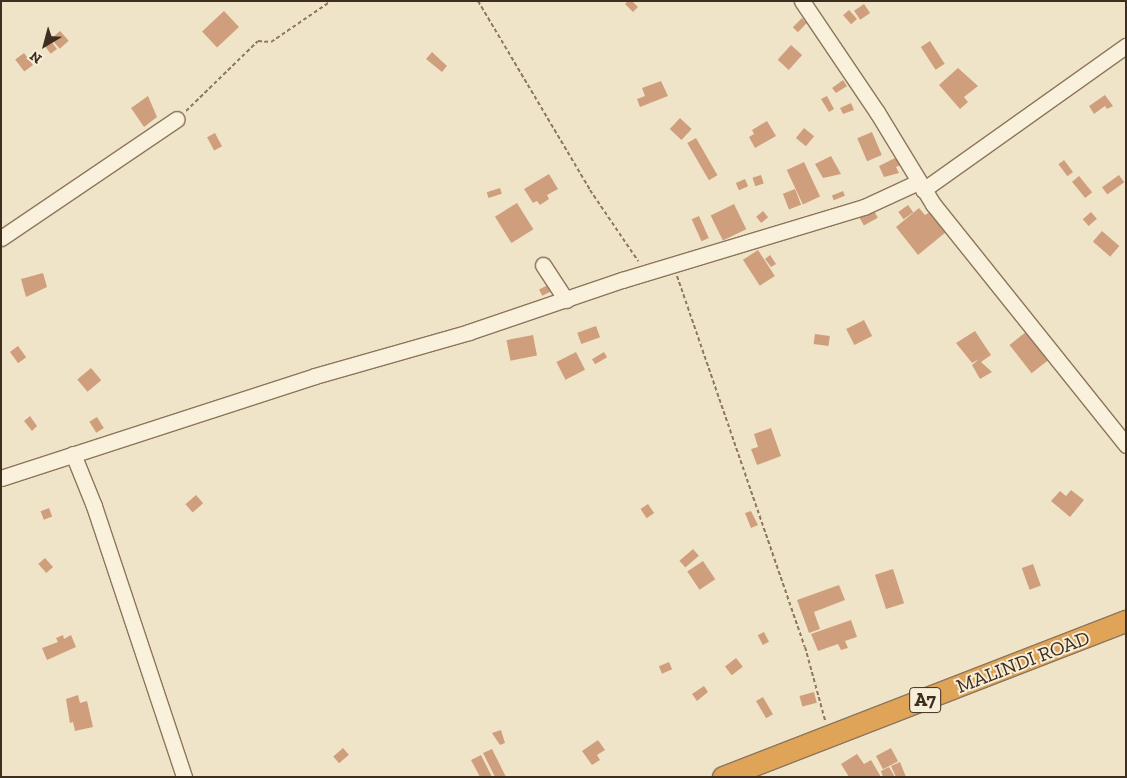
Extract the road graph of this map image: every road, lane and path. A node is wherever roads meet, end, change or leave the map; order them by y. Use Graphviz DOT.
graph roads {
  1 [pos="331,1"];
  2 [pos="478,1"];
  3 [pos="802,1"];
  4 [pos="1126,46"];
  5 [pos="177,119"];
  6 [pos="921,186"];
  7 [pos="1,238"];
  8 [pos="543,265"];
  9 [pos="673,266"];
  10 [pos="646,273"];
  11 [pos="566,300"];
  12 [pos="1126,445"];
  13 [pos="73,454"];
  14 [pos="1,478"];
  15 [pos="1126,621"];
  16 [pos="830,736"];
  17 [pos="184,777"];
  18 [pos="723,777"];
  1 -- 5 [label="path"];
  2 -- 10 [label="path"];
  3 -- 6 [label="street"];
  4 -- 6 [label="street"];
  5 -- 7 [label="street"];
  6 -- 9 [label="street"];
  6 -- 12 [label="street"];
  8 -- 11 [label="street"];
  9 -- 10 [label="street"];
  9 -- 16 [label="path"];
  10 -- 11 [label="street"];
  11 -- 13 [label="street"];
  13 -- 14 [label="street"];
  13 -- 17 [label="street"];
  15 -- 16 [label="highway, MALINDI ROAD / A7"];
  16 -- 18 [label="highway, MALINDI ROAD / A7"];
}
